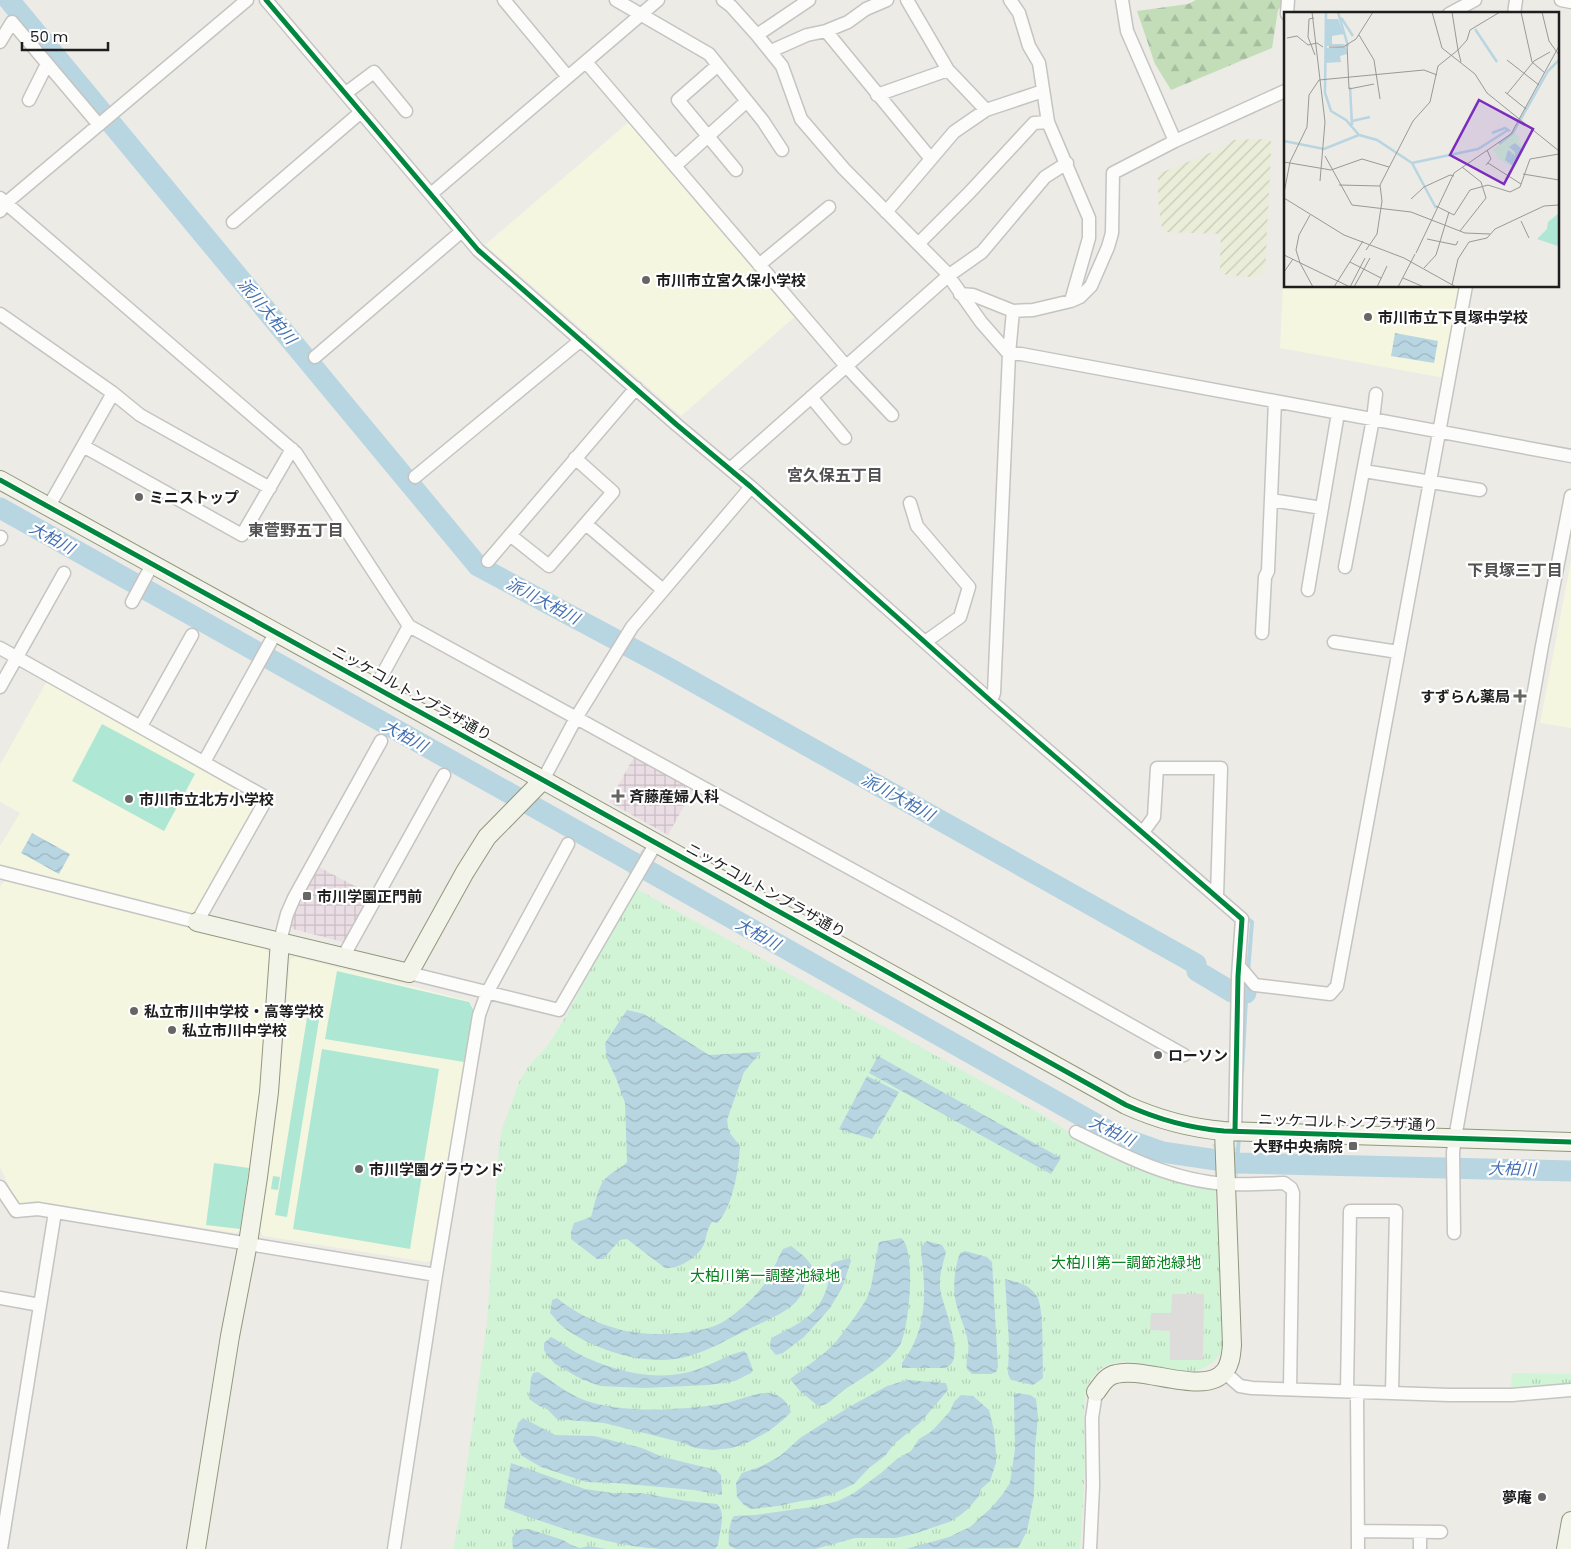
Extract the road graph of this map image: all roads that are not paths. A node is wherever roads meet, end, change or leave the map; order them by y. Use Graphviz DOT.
graph roads {
  1 [pos="247,0"];
  2 [pos="266,0"];
  3 [pos="504,0"];
  4 [pos="616,0"];
  5 [pos="658,0"];
  6 [pos="723,0"];
  7 [pos="887,0"];
  8 [pos="907,0"];
  9 [pos="1010,0"];
  10 [pos="1122,0"];
  11 [pos="1475,0"];
  12 [pos="1561,0"];
  13 [pos="805,1"];
  14 [pos="1571,2"];
  15 [pos="1453,12"];
  16 [pos="642,14"];
  17 [pos="826,31"];
  18 [pos="757,35"];
  19 [pos="0,42"];
  20 [pos="771,52"];
  21 [pos="586,62"];
  22 [pos="47,64"];
  23 [pos="718,65"];
  24 [pos="948,70"];
  25 [pos="568,77"];
  26 [pos="1043,91"];
  27 [pos="1284,91"];
  28 [pos="346,94"];
  29 [pos="877,95"];
  30 [pos="28,100"];
  31 [pos="747,101"];
  32 [pos="986,110"];
  33 [pos="406,111"];
  34 [pos="361,112"];
  35 [pos="1048,122"];
  36 [pos="99,124"];
  37 [pos="708,136"];
  38 [pos="1175,141"];
  39 [pos="782,150"];
  40 [pos="931,160"];
  41 [pos="1067,163"];
  42 [pos="675,166"];
  43 [pos="736,170"];
  44 [pos="431,194"];
  45 [pos="2,204"];
  46 [pos="829,206"];
  47 [pos="886,212"];
  48 [pos="233,222"];
  49 [pos="462,231"];
  50 [pos="918,244"];
  51 [pos="759,265"];
  52 [pos="948,276"];
  53 [pos="1466,288"];
  54 [pos="960,294"];
  55 [pos="1071,301"];
  56 [pos="1013,311"];
  57 [pos="0,314"];
  58 [pos="580,340"];
  59 [pos="1010,354"];
  60 [pos="315,357"];
  61 [pos="846,366"];
  62 [pos="636,388"];
  63 [pos="113,393"];
  64 [pos="1376,394"];
  65 [pos="811,397"];
  66 [pos="1275,401"];
  67 [pos="1338,413"];
  68 [pos="892,415"];
  69 [pos="1374,419"];
  70 [pos="1440,431"];
  71 [pos="845,438"];
  72 [pos="83,446"];
  73 [pos="292,449"];
  74 [pos="1571,456"];
  75 [pos="575,458"];
  76 [pos="730,469"];
  77 [pos="1364,471"];
  78 [pos="415,477"];
  79 [pos="0,480"];
  80 [pos="1430,481"];
  81 [pos="270,488"];
  82 [pos="751,488"];
  83 [pos="1480,490"];
  84 [pos="1571,496"];
  85 [pos="1271,500"];
  86 [pos="910,503"];
  87 [pos="49,506"];
  88 [pos="1322,508"];
  89 [pos="586,524"];
  90 [pos="510,535"];
  91 [pos="488,561"];
  92 [pos="1345,567"];
  93 [pos="149,570"];
  94 [pos="64,573"];
  95 [pos="662,590"];
  96 [pos="1308,590"];
  97 [pos="132,602"];
  98 [pos="409,626"];
  99 [pos="1262,633"];
  100 [pos="192,636"];
  101 [pos="273,638"];
  102 [pos="925,642"];
  103 [pos="1334,642"];
  104 [pos="0,648"];
  105 [pos="1398,652"];
  106 [pos="17,658"];
  107 [pos="0,687"];
  108 [pos="375,688"];
  109 [pos="991,701"];
  110 [pos="576,718"];
  111 [pos="140,726"];
  112 [pos="381,741"];
  113 [pos="204,762"];
  114 [pos="444,775"];
  115 [pos="538,785"];
  116 [pos="1143,832"];
  117 [pos="568,844"];
  118 [pos="653,848"];
  119 [pos="0,872"];
  120 [pos="1217,896"];
  121 [pos="197,922"];
  122 [pos="280,941"];
  123 [pos="343,957"];
  124 [pos="1240,966"];
  125 [pos="409,973"];
  126 [pos="487,993"];
  127 [pos="1184,1055"];
  128 [pos="1076,1132"];
  129 [pos="1228,1135"];
  130 [pos="1571,1142"];
  131 [pos="1454,1145"];
  132 [pos="1226,1180"];
  133 [pos="0,1187"];
  134 [pos="55,1212"];
  135 [pos="1454,1233"];
  136 [pos="248,1243"];
  137 [pos="436,1275"];
  138 [pos="0,1298"];
  139 [pos="40,1305"];
  140 [pos="1224,1372"];
  141 [pos="1290,1389"];
  142 [pos="1571,1390"];
  143 [pos="1352,1391"];
  144 [pos="1096,1392"];
  145 [pos="1392,1393"];
  146 [pos="1571,1521"];
  147 [pos="1358,1531"];
  148 [pos="1420,1532"];
  149 [pos="1441,1532"];
  150 [pos="1,1549"];
  151 [pos="196,1549"];
  152 [pos="394,1549"];
  153 [pos="1090,1549"];
  154 [pos="1358,1549"];
  155 [pos="1420,1549"];
  156 [pos="1566,1549"];
  1 -- 36 [label="street"];
  2 -- 28 [label="street"];
  3 -- 25 [label="street"];
  4 -- 16 [label="street"];
  5 -- 16 [label="street"];
  6 -- 18 [label="street"];
  7 -- 17 [label="street"];
  8 -- 24 [label="street"];
  9 -- 26 [label="street"];
  10 -- 38 [label="street"];
  11 -- 15 [label="street"];
  12 -- 14 [label="street"];
  13 -- 18 [label="street"];
  16 -- 21 [label="street"];
  16 -- 23 [label="street"];
  17 -- 20 [label="street"];
  17 -- 29 [label="street"];
  18 -- 20 [label="street"];
  19 -- 22 [label="street"];
  20 -- 47 [label="street"];
  21 -- 25 [label="street"];
  21 -- 42 [label="street"];
  22 -- 30 [label="street"];
  22 -- 36 [label="street"];
  23 -- 31 [label="street"];
  23 -- 37 [label="street"];
  24 -- 29 [label="street"];
  24 -- 32 [label="street"];
  25 -- 44 [label="street"];
  26 -- 32 [label="street"];
  26 -- 35 [label="street"];
  27 -- 38 [label="street"];
  28 -- 33 [label="street"];
  28 -- 34 [label="street"];
  29 -- 40 [label="street"];
  31 -- 37 [label="street"];
  31 -- 39 [label="street"];
  32 -- 40 [label="street"];
  34 -- 44 [label="street"];
  34 -- 48 [label="street"];
  35 -- 41 [label="street"];
  35 -- 50 [label="street"];
  36 -- 45 [label="street"];
  37 -- 42 [label="street"];
  37 -- 43 [label="street"];
  38 -- 55 [label="street"];
  40 -- 47 [label="street"];
  41 -- 52 [label="street"];
  41 -- 55 [label="street"];
  42 -- 51 [label="street"];
  44 -- 49 [label="street"];
  45 -- 73 [label="street"];
  46 -- 51 [label="street"];
  47 -- 50 [label="street"];
  49 -- 58 [label="street"];
  49 -- 60 [label="street"];
  50 -- 52 [label="street"];
  51 -- 61 [label="street"];
  52 -- 54 [label="street"];
  52 -- 61 [label="street"];
  53 -- 70 [label="street"];
  54 -- 56 [label="street"];
  54 -- 59 [label="street"];
  55 -- 56 [label="street"];
  56 -- 59 [label="street"];
  57 -- 63 [label="street"];
  58 -- 62 [label="street"];
  58 -- 78 [label="street"];
  59 -- 66 [label="street"];
  59 -- 109 [label="street"];
  61 -- 65 [label="street"];
  61 -- 68 [label="street"];
  62 -- 75 [label="street"];
  62 -- 76 [label="street"];
  63 -- 72 [label="street"];
  63 -- 81 [label="street"];
  64 -- 69 [label="street"];
  65 -- 71 [label="street"];
  65 -- 76 [label="street"];
  66 -- 67 [label="street"];
  66 -- 85 [label="street"];
  67 -- 69 [label="street"];
  67 -- 88 [label="street"];
  69 -- 70 [label="street"];
  69 -- 77 [label="street"];
  70 -- 74 [label="street"];
  70 -- 80 [label="street"];
  72 -- 81 [label="street"];
  72 -- 87 [label="street"];
  73 -- 81 [label="street"];
  73 -- 98 [label="street"];
  75 -- 89 [label="street"];
  75 -- 90 [label="street"];
  76 -- 82 [label="street"];
  77 -- 80 [label="street"];
  77 -- 92 [label="street"];
  79 -- 87 [label="street, ニッケコルトンプラザ通り"];
  80 -- 83 [label="street"];
  80 -- 105 [label="street"];
  82 -- 95 [label="street"];
  82 -- 102 [label="street"];
  84 -- 131 [label="street"];
  85 -- 88 [label="street"];
  85 -- 99 [label="street"];
  86 -- 102 [label="street"];
  87 -- 93 [label="street, ニッケコルトンプラザ通り"];
  88 -- 96 [label="street"];
  89 -- 90 [label="street"];
  89 -- 95 [label="street"];
  90 -- 91 [label="street"];
  93 -- 97 [label="street"];
  93 -- 101 [label="street, ニッケコルトンプラザ通り"];
  94 -- 106 [label="street"];
  95 -- 110 [label="street"];
  98 -- 108 [label="street"];
  98 -- 110 [label="street"];
  100 -- 111 [label="street"];
  101 -- 108 [label="street, ニッケコルトンプラザ通り"];
  101 -- 113 [label="street"];
  102 -- 109 [label="street"];
  103 -- 105 [label="street"];
  104 -- 106 [label="street"];
  105 -- 124 [label="street"];
  106 -- 107 [label="street"];
  106 -- 111 [label="street"];
  108 -- 115 [label="street, ニッケコルトンプラザ通り"];
  109 -- 116 [label="street"];
  110 -- 115 [label="street"];
  110 -- 127 [label="street"];
  111 -- 113 [label="street"];
  112 -- 122 [label="street"];
  113 -- 121 [label="street"];
  114 -- 123 [label="street"];
  115 -- 118 [label="street, ニッケコルトンプラザ通り"];
  115 -- 125 [label="street"];
  116 -- 120 [label="street"];
  116 -- 120 [label="street"];
  117 -- 126 [label="street"];
  118 -- 126 [label="street"];
  118 -- 129 [label="street, ニッケコルトンプラザ通り"];
  119 -- 121 [label="street"];
  120 -- 124 [label="street"];
  121 -- 122 [label="street"];
  122 -- 123 [label="street"];
  122 -- 136 [label="street"];
  123 -- 125 [label="street"];
  124 -- 129 [label="street"];
  125 -- 126 [label="street"];
  126 -- 137 [label="street"];
  128 -- 132 [label="street"];
  129 -- 131 [label="street, ニッケコルトンプラザ通り"];
  129 -- 132 [label="street"];
  130 -- 131 [label="street, ニッケコルトンプラザ通り"];
  131 -- 135 [label="street"];
  132 -- 140 [label="street"];
  132 -- 141 [label="street"];
  133 -- 134 [label="street"];
  134 -- 136 [label="street"];
  134 -- 139 [label="street"];
  136 -- 137 [label="street"];
  136 -- 151 [label="street"];
  137 -- 152 [label="street"];
  138 -- 139 [label="street"];
  139 -- 150 [label="street"];
  140 -- 141 [label="street"];
  140 -- 144 [label="street"];
  141 -- 143 [label="street"];
  142 -- 145 [label="street"];
  143 -- 145 [label="street"];
  143 -- 145 [label="street"];
  143 -- 147 [label="street"];
  144 -- 153 [label="street"];
  146 -- 156 [label="street"];
  147 -- 148 [label="street"];
  147 -- 154 [label="street"];
  148 -- 149 [label="street"];
  148 -- 155 [label="street"];
}
